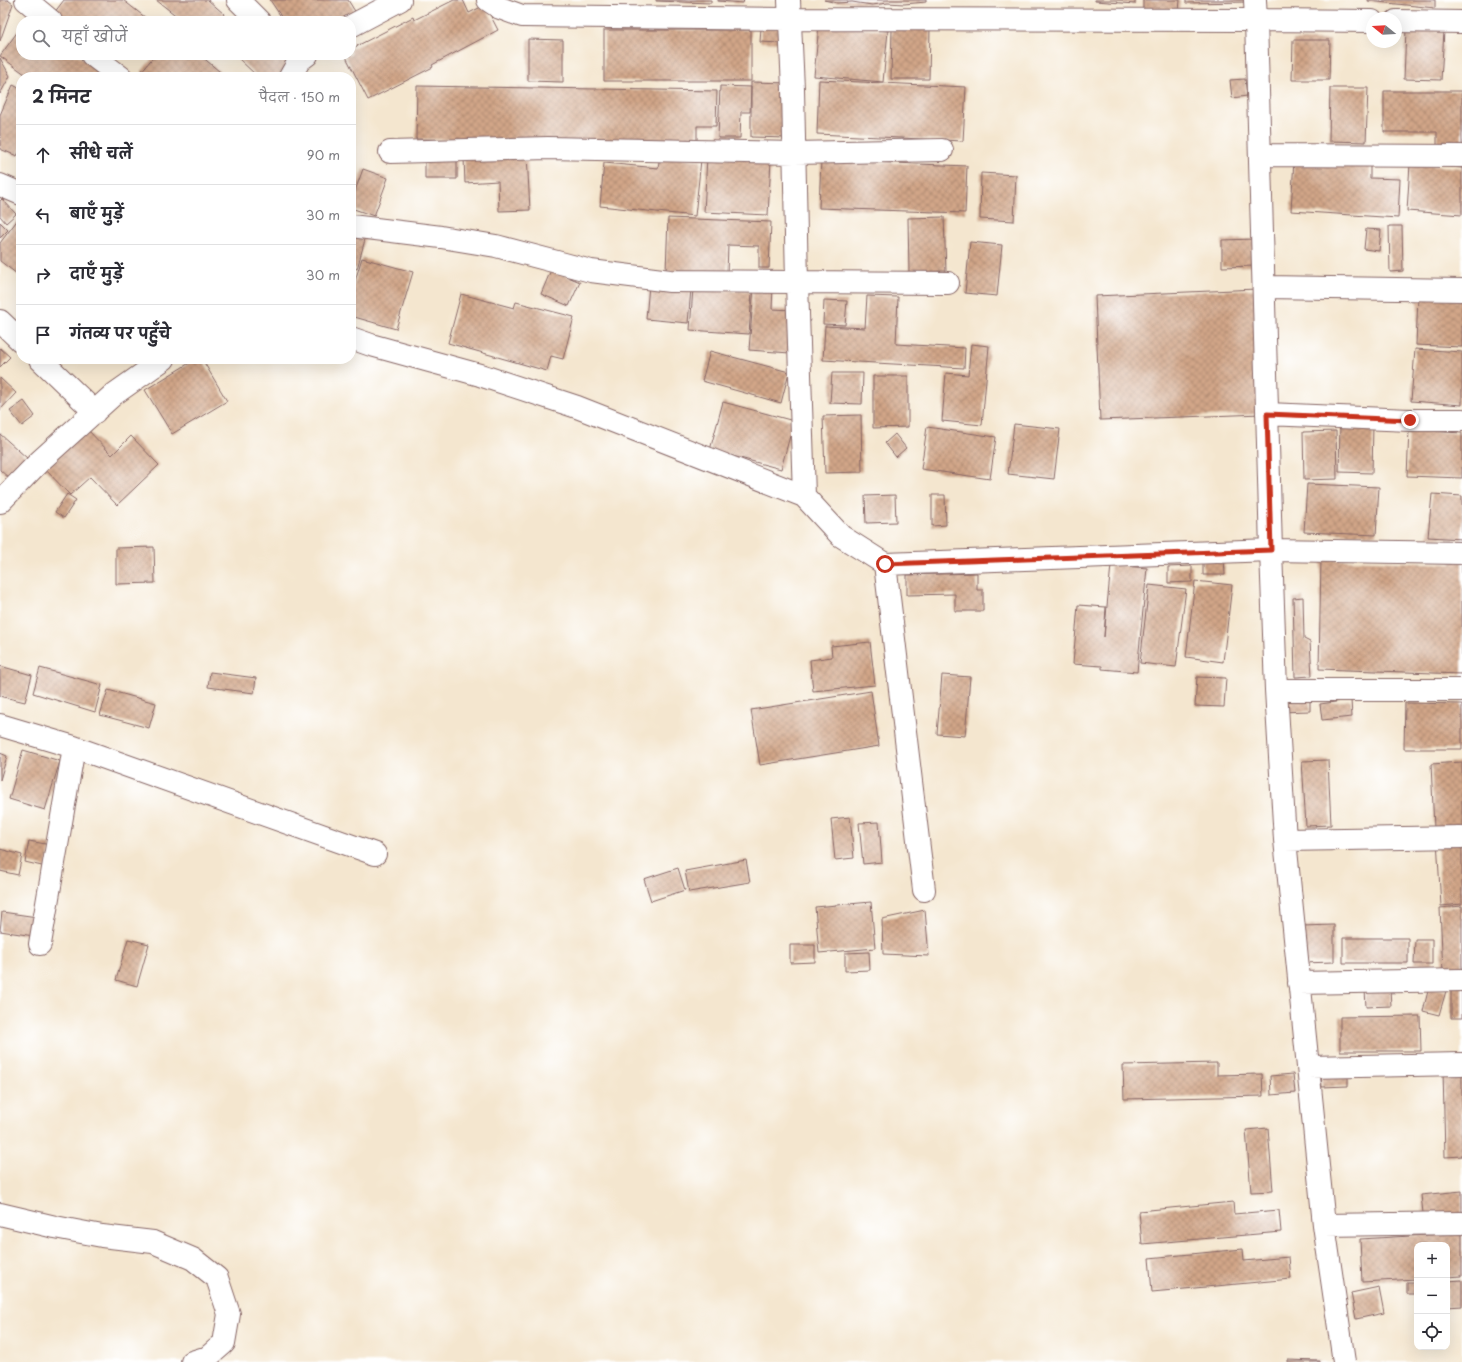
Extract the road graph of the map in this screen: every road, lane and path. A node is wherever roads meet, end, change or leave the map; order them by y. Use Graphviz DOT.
graph roads {
  1 [pos="26,0"];
  2 [pos="238,0"];
  3 [pos="400,0"];
  4 [pos="488,0"];
  5 [pos="789,9"];
  6 [pos="1256,10"];
  7 [pos="45,16"];
  8 [pos="254,16"];
  9 [pos="1366,20"];
  10 [pos="1402,22"];
  11 [pos="1462,22"];
  12 [pos="356,23"];
  13 [pos="99,60"];
  14 [pos="114,72"];
  15 [pos="942,150"];
  16 [pos="390,152"];
  17 [pos="795,153"];
  18 [pos="1260,155"];
  19 [pos="1462,156"];
  20 [pos="0,185"];
  21 [pos="16,192"];
  22 [pos="356,227"];
  23 [pos="797,283"];
  24 [pos="948,283"];
  25 [pos="1264,287"];
  26 [pos="1462,290"];
  27 [pos="0,321"];
  28 [pos="16,336"];
  29 [pos="356,340"];
  30 [pos="45,364"];
  31 [pos="157,364"];
  32 [pos="95,412"];
  33 [pos="1267,414"];
  34 [pos="1462,420"];
  35 [pos="2,496"];
  36 [pos="804,496"];
  37 [pos="1271,550"];
  38 [pos="1462,554"];
  39 [pos="885,564"];
  40 [pos="1276,690"];
  41 [pos="1462,690"];
  42 [pos="0,725"];
  43 [pos="74,747"];
  44 [pos="1462,837"];
  45 [pos="1285,840"];
  46 [pos="375,854"];
  47 [pos="924,890"];
  48 [pos="40,944"];
  49 [pos="1462,980"];
  50 [pos="1299,983"];
  51 [pos="1462,1064"];
  52 [pos="1308,1067"];
  53 [pos="0,1214"];
  54 [pos="1462,1223"];
  55 [pos="1324,1225"];
  56 [pos="192,1362"];
  57 [pos="1344,1362"];
  1 -- 7 [label="street"];
  2 -- 8 [label="street"];
  3 -- 12 [label="street"];
  4 -- 5 [label="street"];
  5 -- 6 [label="street"];
  5 -- 17 [label="street"];
  6 -- 9 [label="street"];
  6 -- 18 [label="street"];
  10 -- 11 [label="street"];
  13 -- 14 [label="street"];
  15 -- 17 [label="street"];
  16 -- 17 [label="street"];
  17 -- 23 [label="street"];
  18 -- 19 [label="street"];
  18 -- 25 [label="street"];
  20 -- 21 [label="street"];
  22 -- 23 [label="street"];
  23 -- 24 [label="street"];
  23 -- 36 [label="street"];
  25 -- 26 [label="street"];
  25 -- 33 [label="street"];
  27 -- 28 [label="street"];
  29 -- 36 [label="street"];
  30 -- 32 [label="street"];
  31 -- 32 [label="street"];
  32 -- 35 [label="street"];
  33 -- 34 [label="street"];
  33 -- 37 [label="street"];
  36 -- 39 [label="street"];
  37 -- 38 [label="street"];
  37 -- 39 [label="street"];
  37 -- 40 [label="street"];
  39 -- 47 [label="street"];
  40 -- 41 [label="street"];
  40 -- 45 [label="street"];
  42 -- 43 [label="street"];
  43 -- 46 [label="street"];
  43 -- 48 [label="street"];
  44 -- 45 [label="street"];
  45 -- 50 [label="street"];
  49 -- 50 [label="street"];
  50 -- 52 [label="street"];
  51 -- 52 [label="street"];
  52 -- 55 [label="street"];
  53 -- 56 [label="street"];
  54 -- 55 [label="street"];
  55 -- 57 [label="street"];
}
